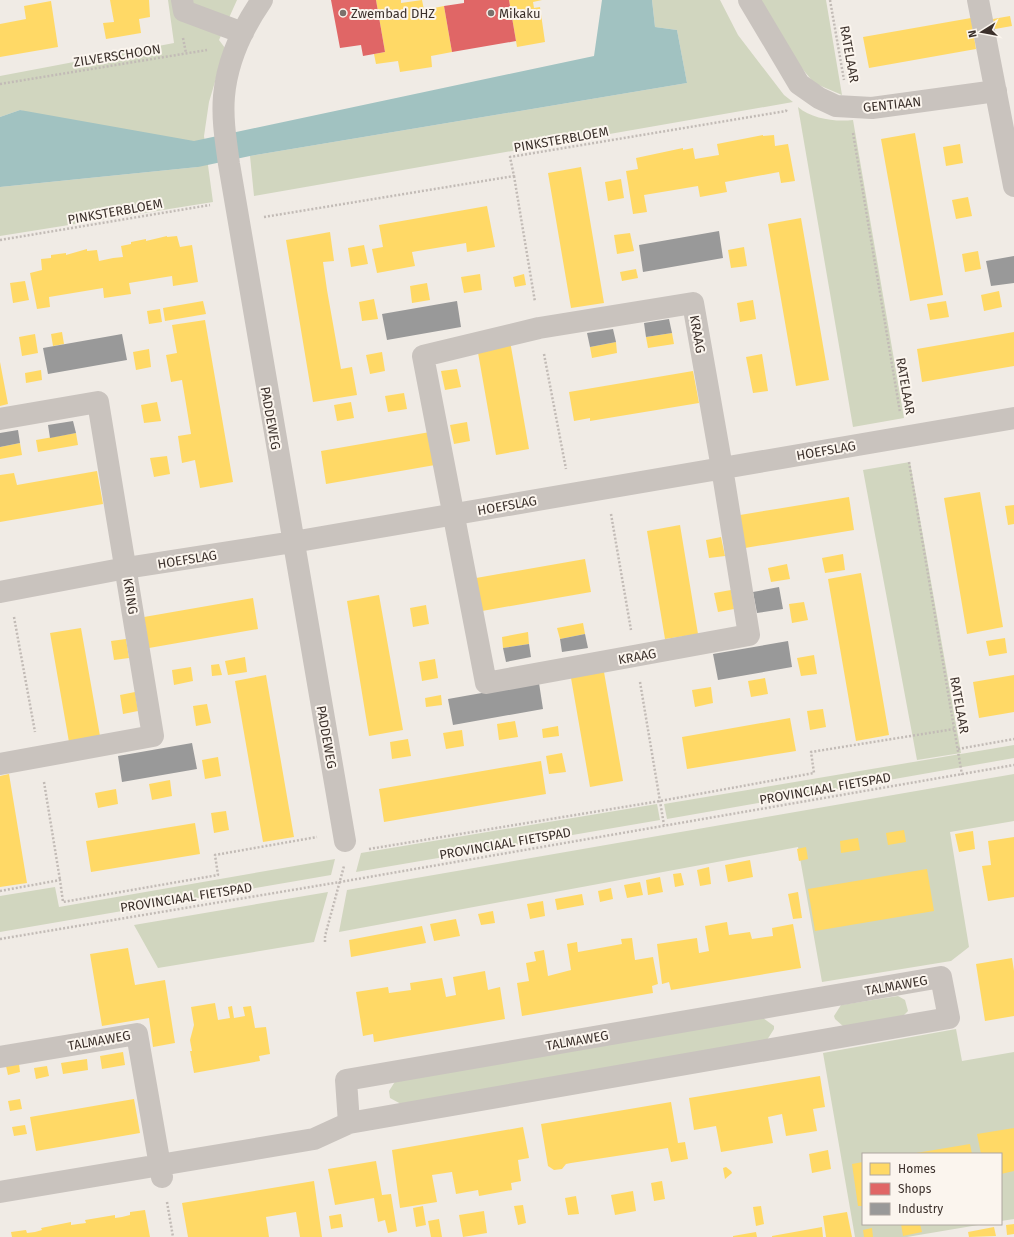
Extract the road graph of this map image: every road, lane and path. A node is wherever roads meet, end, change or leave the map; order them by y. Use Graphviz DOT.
graph roads {
  1 [pos="182,0"];
  2 [pos="262,0"];
  3 [pos="749,0"];
  4 [pos="830,0"];
  5 [pos="978,0"];
  6 [pos="240,39"];
  7 [pos="0,84"];
  8 [pos="799,84"];
  9 [pos="996,91"];
  10 [pos="849,108"];
  11 [pos="1014,186"];
  12 [pos="236,211"];
  13 [pos="0,240"];
  14 [pos="1014,418"];
  15 [pos="0,419"];
  16 [pos="904,436"];
  17 [pos="722,468"];
  18 [pos="454,514"];
  19 [pos="293,542"];
  20 [pos="126,568"];
  21 [pos="0,592"];
  22 [pos="954,729"];
  23 [pos="1014,739"];
  24 [pos="958,749"];
  25 [pos="0,764"];
  26 [pos="1014,765"];
  27 [pos="962,775"];
  28 [pos="318,837"];
  29 [pos="354,845"];
  30 [pos="340,882"];
  31 [pos="0,891"];
  32 [pos="0,939"];
  33 [pos="325,942"];
  34 [pos="0,1057"];
  35 [pos="349,1122"];
  36 [pos="161,1171"];
  37 [pos="0,1192"];
  38 [pos="173,1237"];
  1 -- 6 [label="street"];
  2 -- 6 [label="street, PADDEWEG"];
  3 -- 8 [label="street, GENTIAAN"];
  4 -- 10 [label="path, RATELAAR"];
  5 -- 9 [label="street"];
  6 -- 7 [label="path, ZILVERSCHOON"];
  6 -- 12 [label="street, PADDEWEG"];
  8 -- 10 [label="street, GENTIAAN"];
  8 -- 12 [label="path, PINKSTERBLOEM"];
  9 -- 10 [label="street, GENTIAAN"];
  9 -- 11 [label="street"];
  10 -- 16 [label="path, RATELAAR"];
  12 -- 13 [label="path, PINKSTERBLOEM"];
  12 -- 19 [label="street, PADDEWEG"];
  14 -- 16 [label="street, HOEFSLAG"];
  15 -- 20 [label="street, KRING"];
  16 -- 17 [label="street, HOEFSLAG"];
  16 -- 22 [label="path, RATELAAR"];
  17 -- 18 [label="street, HOEFSLAG"];
  17 -- 18 [label="street, KRAAG"];
  17 -- 18 [label="street, KRAAG"];
  18 -- 19 [label="street, HOEFSLAG"];
  19 -- 20 [label="street, HOEFSLAG"];
  19 -- 29 [label="street, PADDEWEG"];
  20 -- 21 [label="street, HOEFSLAG"];
  20 -- 25 [label="street, KRING"];
  22 -- 24 [label="path, RATELAAR"];
  22 -- 29 [label="path"];
  23 -- 24 [label="path"];
  24 -- 27 [label="path, RATELAAR"];
  26 -- 27 [label="path, PROVINCIAAL FIETSPAD"];
  27 -- 30 [label="path, PROVINCIAAL FIETSPAD"];
  28 -- 31 [label="path"];
  30 -- 32 [label="path, PROVINCIAAL FIETSPAD"];
  30 -- 33 [label="path"];
  34 -- 36 [label="street, TALMAWEG"];
  35 -- 35 [label="street, TALMAWEG"];
  35 -- 36 [label="street, TALMAWEG"];
  36 -- 37 [label="street, TALMAWEG"];
  36 -- 38 [label="path"];
}
